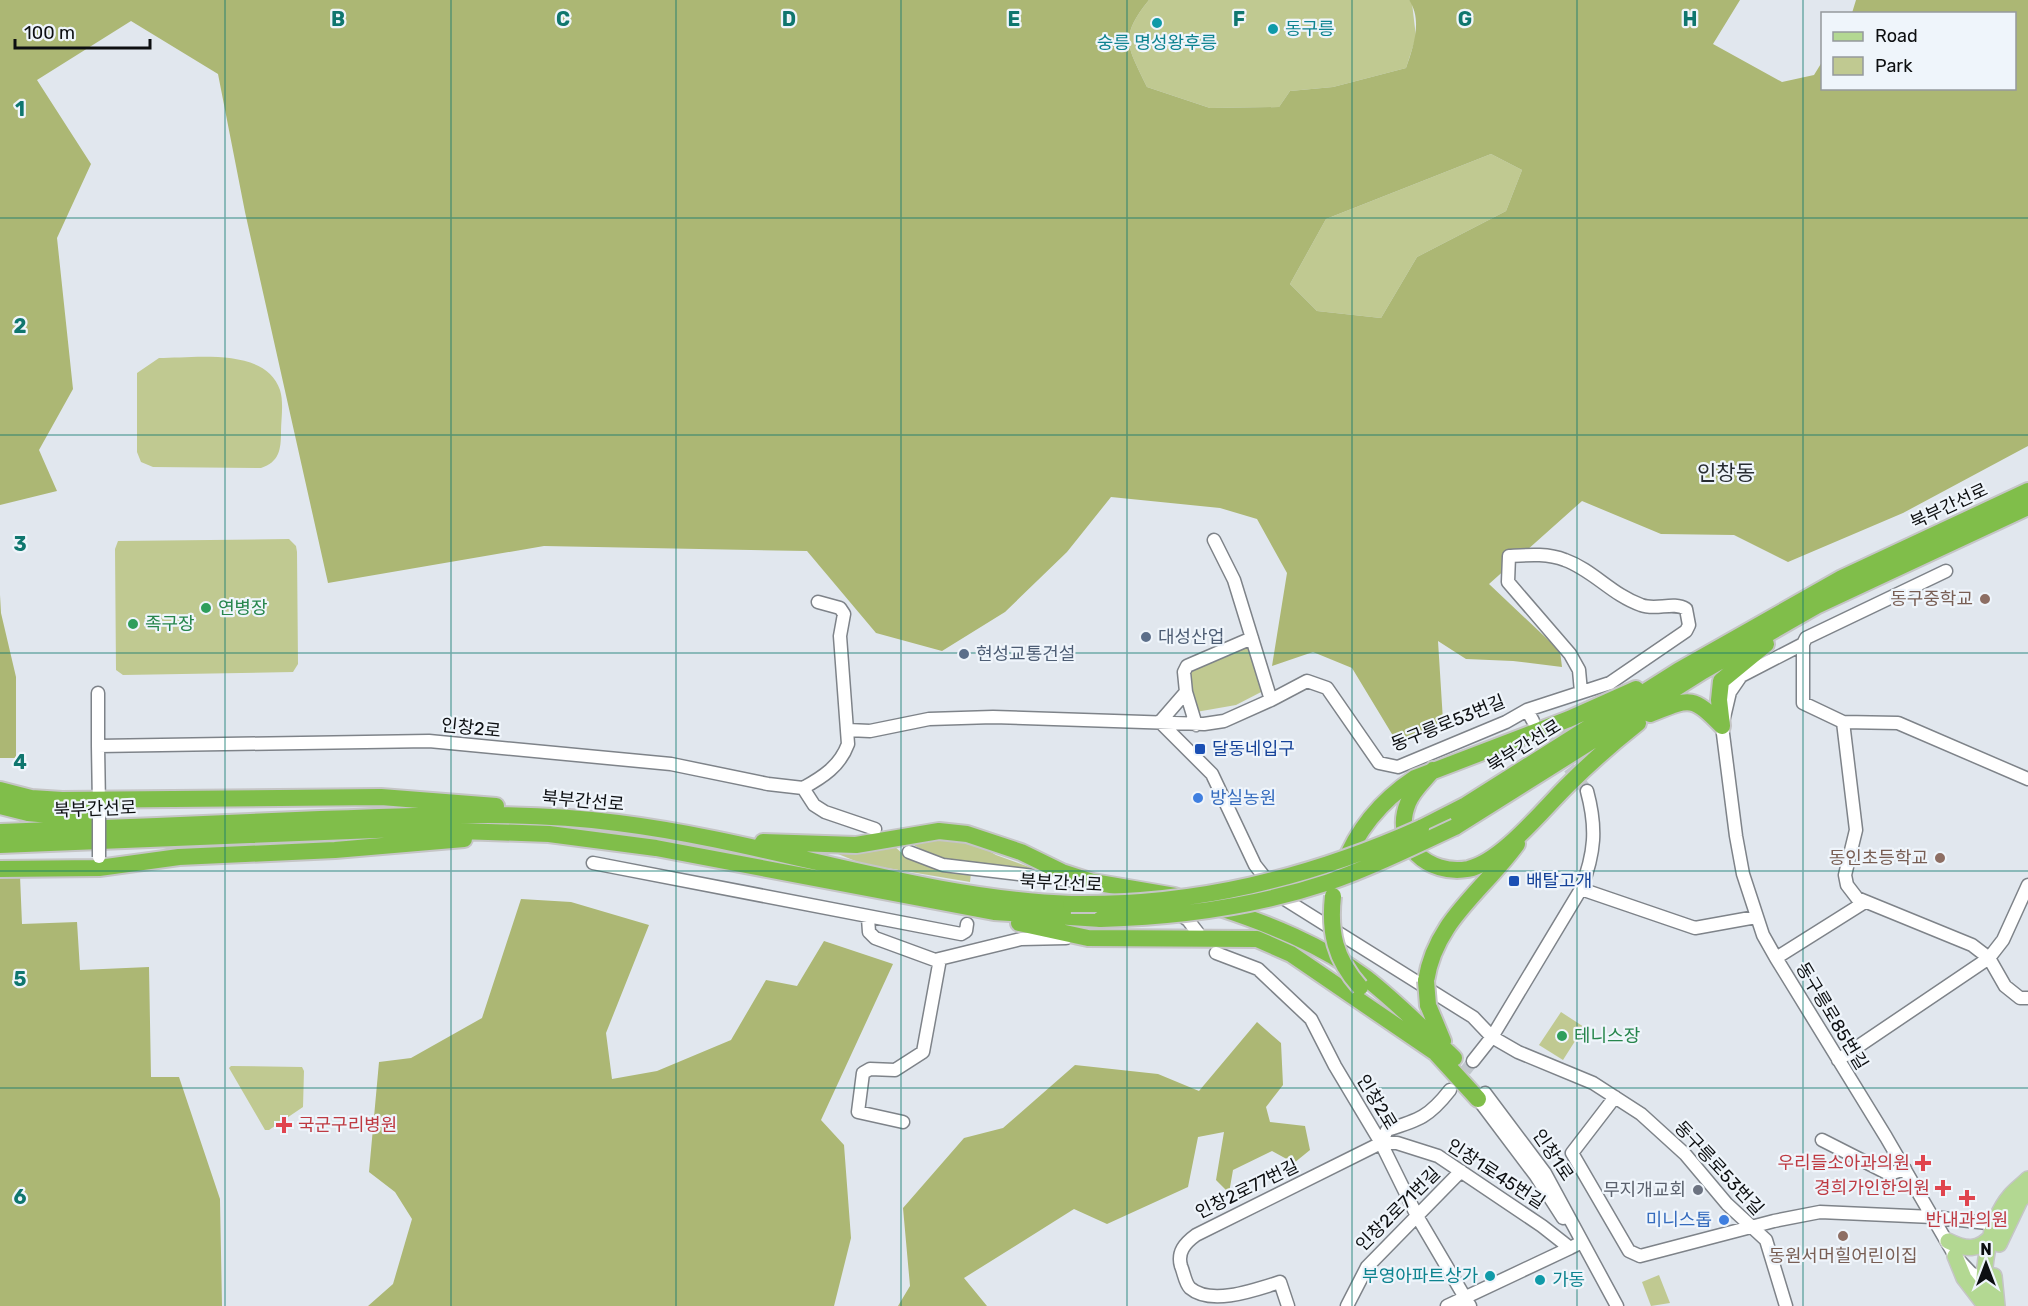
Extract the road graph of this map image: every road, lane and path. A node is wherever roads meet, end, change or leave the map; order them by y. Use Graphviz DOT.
graph roads {
  1 [pos="2028,491"];
  2 [pos="2028,507"];
  3 [pos="1214,540"];
  4 [pos="1946,571"];
  5 [pos="1829,600"];
  6 [pos="818,602"];
  7 [pos="1252,638"];
  8 [pos="1771,640"];
  9 [pos="1803,644"];
  10 [pos="1678,671"];
  11 [pos="1186,692"];
  12 [pos="1581,692"];
  13 [pos="98,693"];
  14 [pos="1271,700"];
  15 [pos="1649,714"];
  16 [pos="1160,722"];
  17 [pos="1843,723"];
  18 [pos="1193,725"];
  19 [pos="1722,726"];
  20 [pos="848,730"];
  21 [pos="1183,744"];
  22 [pos="98,746"];
  23 [pos="1433,770"];
  24 [pos="2028,779"];
  25 [pos="803,788"];
  26 [pos="0,790"];
  27 [pos="1587,791"];
  28 [pos="99,802"];
  29 [pos="0,806"];
  30 [pos="571,818"];
  31 [pos="195,825"];
  32 [pos="875,829"];
  33 [pos="0,832"];
  34 [pos="1525,832"];
  35 [pos="549,834"];
  36 [pos="720,840"];
  37 [pos="0,845"];
  38 [pos="909,852"];
  39 [pos="99,862"];
  40 [pos="593,863"];
  41 [pos="0,869"];
  42 [pos="975,870"];
  43 [pos="1093,882"];
  44 [pos="974,883"];
  45 [pos="2028,885"];
  46 [pos="866,889"];
  47 [pos="1581,889"];
  48 [pos="1865,902"];
  49 [pos="1756,917"];
  50 [pos="868,918"];
  51 [pos="967,924"];
  52 [pos="1198,933"];
  53 [pos="1086,938"];
  54 [pos="1216,953"];
  55 [pos="1776,958"];
  56 [pos="1989,958"];
  57 [pos="940,959"];
  58 [pos="2028,998"];
  59 [pos="1492,1037"];
  60 [pos="1436,1053"];
  61 [pos="1454,1058"];
  62 [pos="1838,1060"];
  63 [pos="1473,1061"];
  64 [pos="1450,1090"];
  65 [pos="1482,1096"];
  66 [pos="1615,1097"];
  67 [pos="903,1122"];
  68 [pos="1822,1140"];
  69 [pos="1381,1143"];
  70 [pos="1905,1169"];
  71 [pos="1461,1171"];
  72 [pos="2028,1179"];
  73 [pos="2028,1192"];
  74 [pos="1417,1216"];
  75 [pos="1933,1217"];
  76 [pos="1751,1229"];
  77 [pos="1994,1230"];
  78 [pos="1948,1241"];
  79 [pos="1582,1242"];
  80 [pos="1570,1248"];
  81 [pos="1955,1256"];
  82 [pos="1990,1284"];
  83 [pos="1468,1302"];
  84 [pos="1989,1305"];
  85 [pos="1288,1306"];
  86 [pos="1347,1306"];
  87 [pos="1447,1306"];
  88 [pos="1617,1306"];
  89 [pos="1786,1306"];
  1 -- 10 [label="highway, 북부간선로"];
  2 -- 5 [label="highway, 북부간선로"];
  3 -- 7 [label="street"];
  4 -- 9 [label="street"];
  5 -- 8 [label="highway"];
  5 -- 46 [label="highway, 북부간선로, bridge"];
  6 -- 20 [label="street"];
  7 -- 11 [label="street"];
  7 -- 14 [label="street"];
  8 -- 15 [label="highway"];
  8 -- 19 [label="highway"];
  9 -- 17 [label="street"];
  9 -- 19 [label="street"];
  10 -- 23 [label="highway"];
  10 -- 36 [label="highway, 북부간선로, bridge"];
  11 -- 16 [label="street"];
  11 -- 18 [label="street"];
  12 -- 12 [label="street, 동구릉로53번길"];
  12 -- 14 [label="street, 동구릉로53번길"];
  13 -- 22 [label="street"];
  14 -- 18 [label="street, 동구릉로53번길"];
  15 -- 19 [label="highway"];
  15 -- 34 [label="highway"];
  16 -- 18 [label="street, 동구릉로53번길"];
  16 -- 20 [label="street, 동구릉로53번길"];
  16 -- 21 [label="street, 동구릉로53번길"];
  17 -- 24 [label="street"];
  17 -- 48 [label="street"];
  18 -- 21 [label="street"];
  19 -- 49 [label="street, 동구릉로85번길"];
  20 -- 25 [label="street"];
  21 -- 59 [label="street, 동구릉로53번길"];
  22 -- 25 [label="street, 인창2로"];
  22 -- 28 [label="street"];
  23 -- 34 [label="highway"];
  23 -- 60 [label="highway, bridge"];
  25 -- 32 [label="street"];
  26 -- 28 [label="highway"];
  27 -- 47 [label="street"];
  28 -- 30 [label="highway"];
  28 -- 39 [label="street, bridge"];
  29 -- 31 [label="highway"];
  30 -- 31 [label="highway, 북부간선로"];
  30 -- 36 [label="highway, 북부간선로"];
  31 -- 33 [label="highway, 북부간선로"];
  34 -- 61 [label="highway, bridge"];
  35 -- 37 [label="highway, 북부간선로"];
  35 -- 39 [label="highway"];
  35 -- 46 [label="highway, 북부간선로"];
  36 -- 43 [label="highway"];
  38 -- 42 [label="street"];
  39 -- 41 [label="highway"];
  40 -- 50 [label="street"];
  42 -- 43 [label="street"];
  42 -- 44 [label="street"];
  43 -- 52 [label="street"];
  43 -- 61 [label="highway"];
  45 -- 56 [label="street"];
  46 -- 53 [label="highway"];
  47 -- 49 [label="street"];
  47 -- 59 [label="street"];
  48 -- 55 [label="street"];
  48 -- 56 [label="street"];
  49 -- 55 [label="street, 동구릉로85번길"];
  50 -- 51 [label="street"];
  50 -- 57 [label="street"];
  53 -- 57 [label="street"];
  53 -- 60 [label="highway"];
  54 -- 69 [label="street, 인창2로"];
  55 -- 62 [label="street, 동구릉로85번길"];
  56 -- 58 [label="street"];
  56 -- 62 [label="street"];
  57 -- 67 [label="street"];
  59 -- 63 [label="street"];
  59 -- 66 [label="street, 동구릉로53번길"];
  60 -- 65 [label="highway"];
  61 -- 65 [label="highway"];
  62 -- 70 [label="street, 동구릉로85번길"];
  64 -- 69 [label="street"];
  65 -- 79 [label="street, 인창1로"];
  66 -- 76 [label="street, 동구릉로53번길"];
  66 -- 76 [label="street"];
  68 -- 70 [label="street"];
  69 -- 71 [label="street, 인창1로45번길"];
  69 -- 74 [label="street, 인창2로"];
  69 -- 85 [label="street, 인창2로77번길"];
  70 -- 75 [label="street, 동구릉로85번길"];
  71 -- 74 [label="street, 인창2로71번길"];
  71 -- 80 [label="street, 인창1로45번길"];
  72 -- 77 [label="main road"];
  73 -- 82 [label="main road"];
  74 -- 83 [label="street, 인창2로"];
  74 -- 86 [label="street, 인창2로71번길"];
  75 -- 76 [label="street"];
  75 -- 77 [label="street"];
  75 -- 78 [label="street, 동구릉로85번길"];
  76 -- 89 [label="street, 동구릉로53번길"];
  77 -- 78 [label="main road"];
  77 -- 82 [label="main road"];
  78 -- 81 [label="street, 동구릉로85번길"];
  79 -- 80 [label="street"];
  79 -- 88 [label="street, 인창1로"];
  80 -- 83 [label="street"];
  81 -- 82 [label="street, 동구릉로85번길"];
  81 -- 84 [label="main road"];
  82 -- 84 [label="main road"];
  83 -- 87 [label="street"];
}
